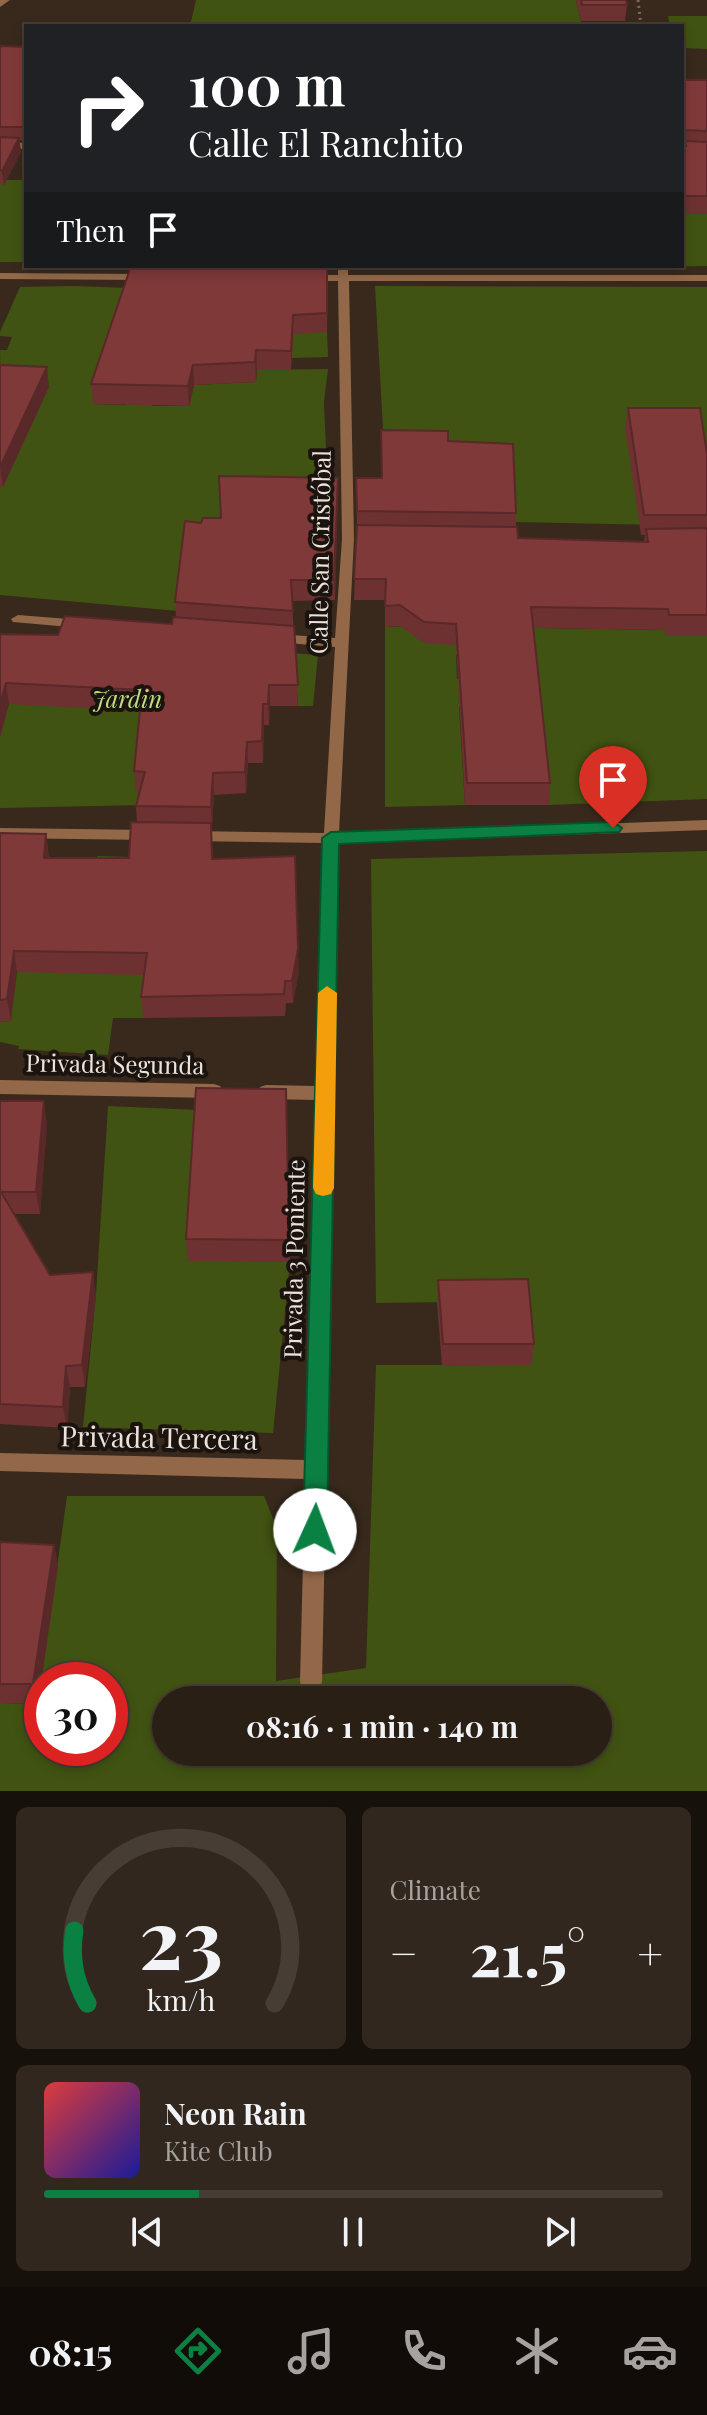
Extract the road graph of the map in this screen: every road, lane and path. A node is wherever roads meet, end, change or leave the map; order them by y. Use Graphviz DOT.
graph roads {
  1 [pos="6,0"];
  2 [pos="638,0"];
  3 [pos="0,4"];
  4 [pos="641,24"];
  5 [pos="0,145"];
  6 [pos="24,146"];
  7 [pos="343,272"];
  8 [pos="0,276"];
  9 [pos="156,277"];
  10 [pos="296,278"];
  11 [pos="707,278"];
  12 [pos="348,539"];
  13 [pos="363,540"];
  14 [pos="18,619"];
  15 [pos="95,625"];
  16 [pos="265,637"];
  17 [pos="342,643"];
  18 [pos="707,825"];
  19 [pos="0,833"];
  20 [pos="331,838"];
  21 [pos="0,1087"];
  22 [pos="325,1093"];
  23 [pos="0,1462"];
  24 [pos="317,1470"];
  25 [pos="311,1682"];
  1 -- 3 [label="street"];
  2 -- 4 [label="path"];
  5 -- 6 [label="street"];
  7 -- 10 [label="street"];
  7 -- 11 [label="street"];
  7 -- 12 [label="street, Calle San Cristóbal"];
  8 -- 9 [label="street"];
  12 -- 13 [label="street"];
  12 -- 17 [label="street, Calle San Cristóbal"];
  14 -- 15 [label="street"];
  16 -- 17 [label="street"];
  17 -- 20 [label="street, Calle San Cristóbal"];
  18 -- 20 [label="street"];
  19 -- 20 [label="street"];
  20 -- 22 [label="street, Privada 3 Poniente"];
  21 -- 22 [label="street, Privada Segunda"];
  22 -- 24 [label="street, Privada 3 Poniente"];
  23 -- 24 [label="street, Privada Tercera"];
  24 -- 25 [label="street, Privada 3 Poniente"];
}
